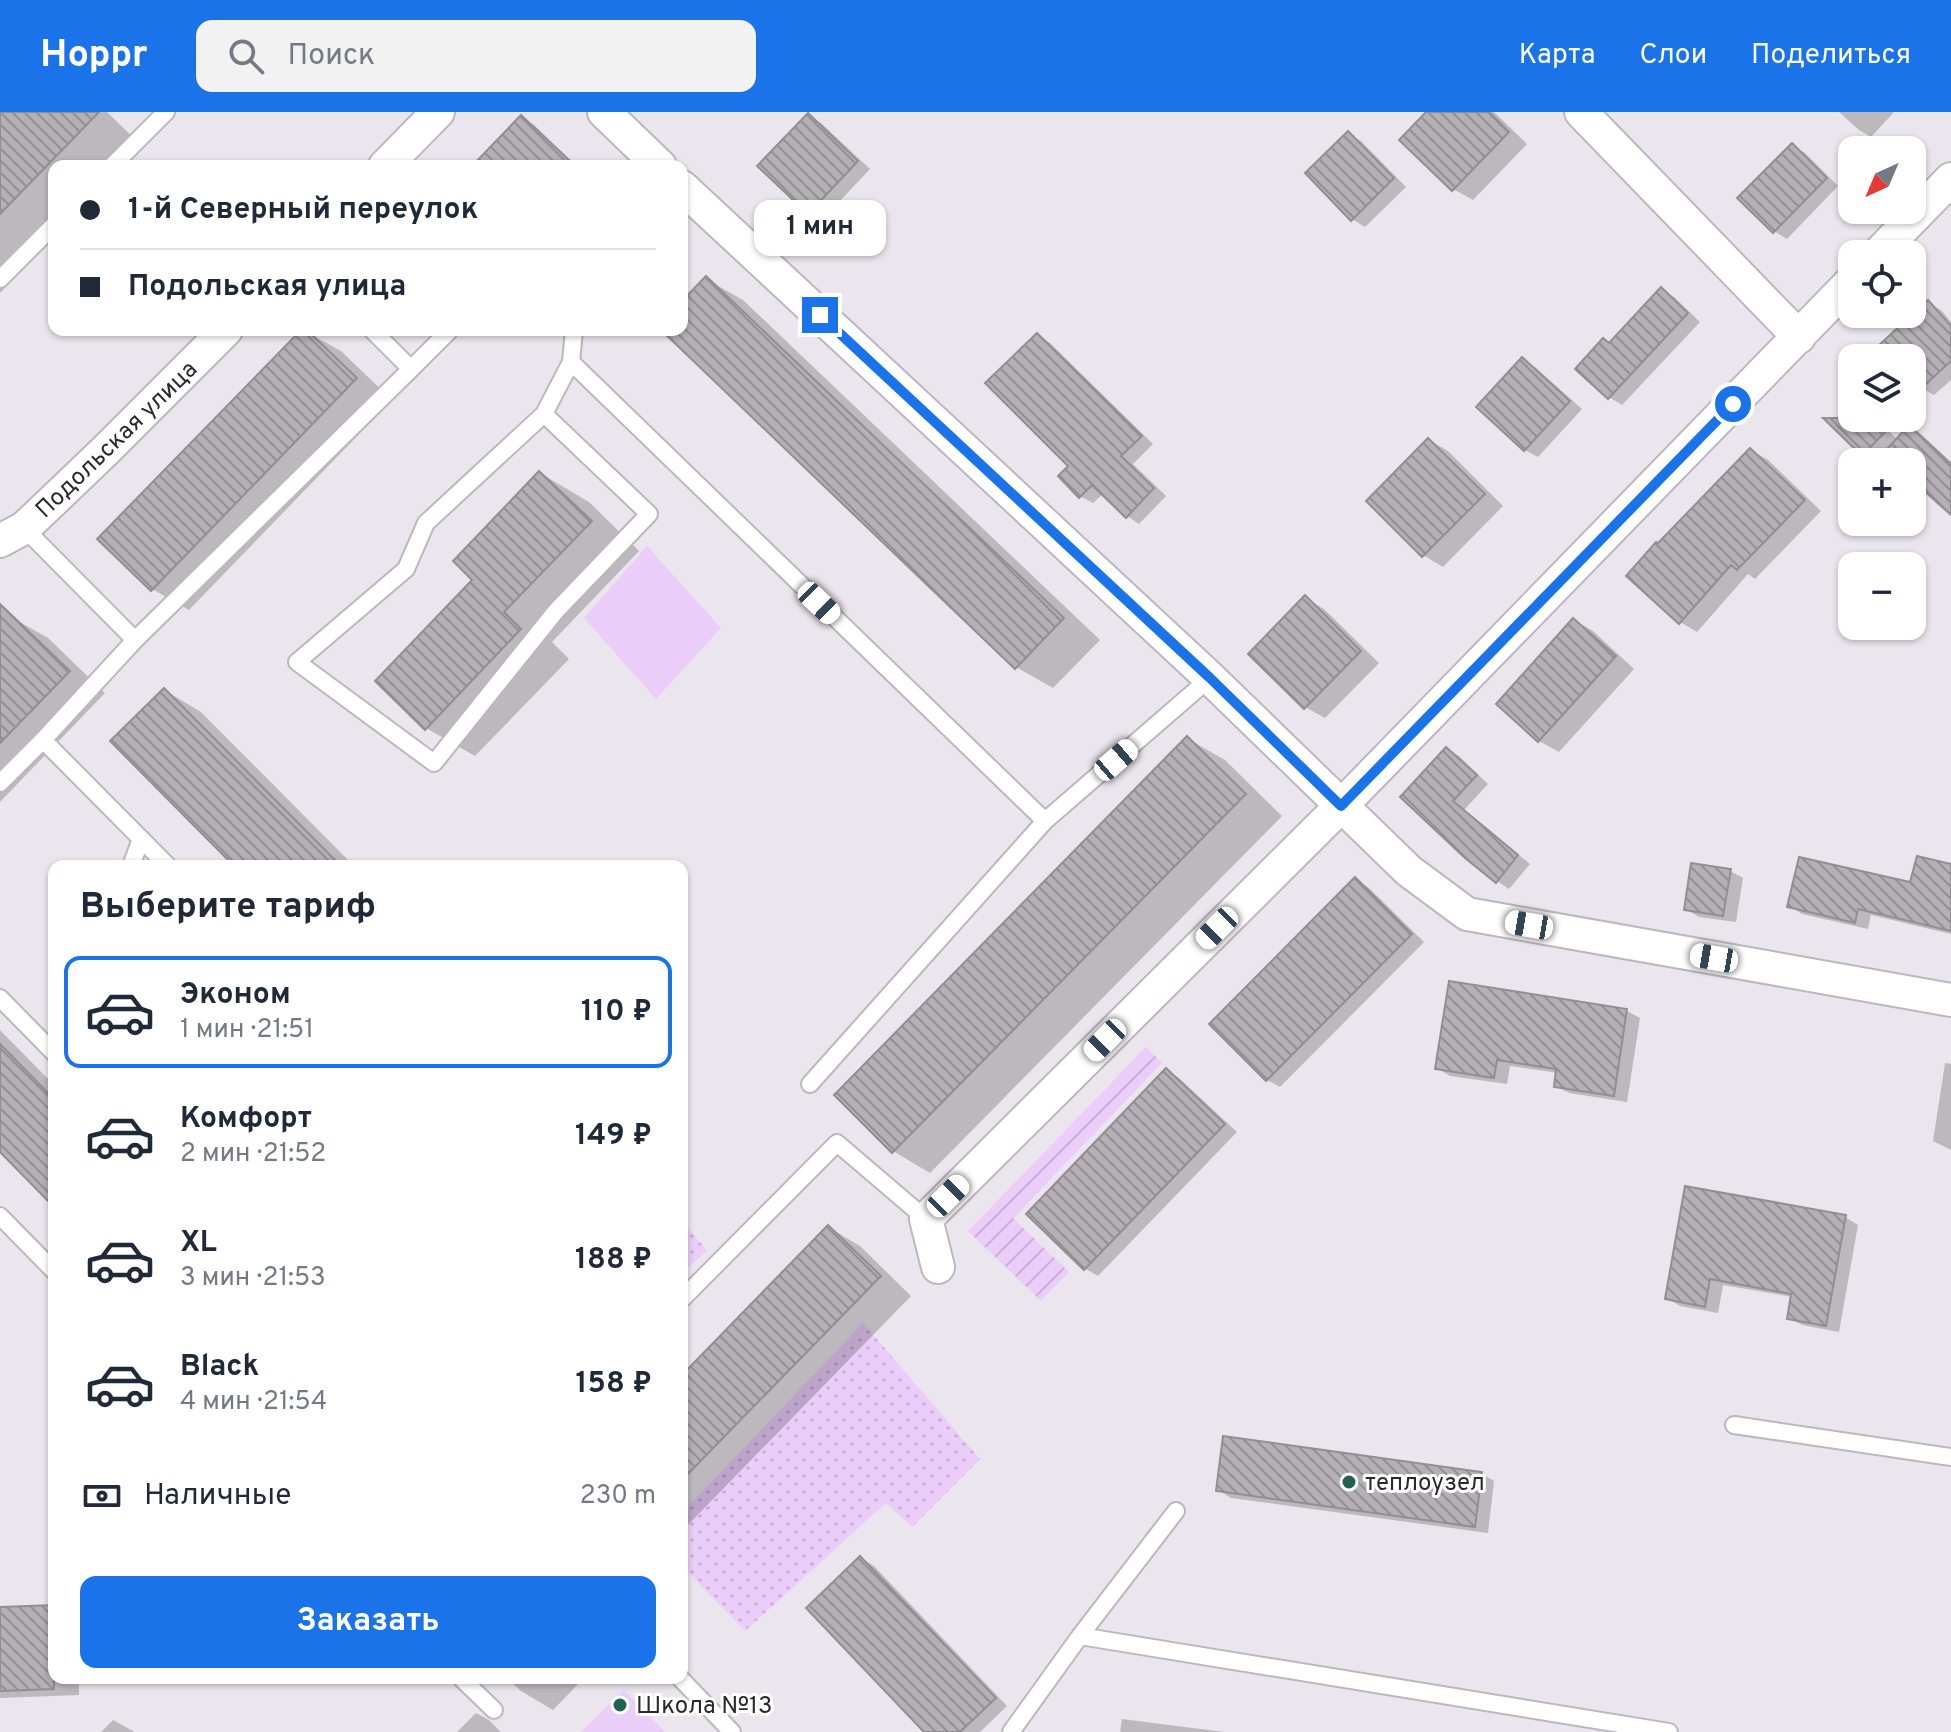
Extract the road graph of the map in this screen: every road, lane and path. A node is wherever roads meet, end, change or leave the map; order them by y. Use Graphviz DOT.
graph roads {
  1 [pos="165,112"];
  2 [pos="438,112"];
  3 [pos="604,112"];
  4 [pos="1581,112"];
  5 [pos="118,160"];
  6 [pos="391,160"];
  7 [pos="654,160"];
  8 [pos="1951,179"];
  9 [pos="688,193"];
  10 [pos="48,231"];
  11 [pos="1892,240"];
  12 [pos="0,279"];
  13 [pos="1838,296"];
  14 [pos="220,336"];
  15 [pos="378,336"];
  16 [pos="444,336"];
  17 [pos="573,336"];
  18 [pos="1799,337"];
  19 [pos="571,362"];
  20 [pos="411,369"];
  21 [pos="544,414"];
  22 [pos="12,534"];
  23 [pos="135,640"];
  24 [pos="1210,678"];
  25 [pos="43,740"];
  26 [pos="0,783"];
  27 [pos="1341,806"];
  28 [pos="1045,821"];
  29 [pos="141,839"];
  30 [pos="133,860"];
  31 [pos="162,860"];
  32 [pos="0,998"];
  33 [pos="1951,1000"];
  34 [pos="48,1047"];
  35 [pos="810,1084"];
  36 [pos="0,1216"];
  37 [pos="926,1219"];
  38 [pos="48,1265"];
  39 [pos="938,1267"];
  40 [pos="688,1293"];
  41 [pos="1734,1425"];
  42 [pos="1951,1457"];
  43 [pos="1176,1511"];
  44 [pos="1080,1636"];
  45 [pos="467,1684"];
  46 [pos="686,1684"];
  47 [pos="494,1710"];
  48 [pos="732,1732"];
  49 [pos="1011,1732"];
  50 [pos="1669,1732"];
  1 -- 5 [label="lane"];
  2 -- 6 [label="street"];
  3 -- 7 [label="street"];
  4 -- 18 [label="street"];
  8 -- 11 [label="street"];
  9 -- 24 [label="street"];
  10 -- 12 [label="lane"];
  13 -- 18 [label="street"];
  14 -- 22 [label="street, Подольская улица"];
  15 -- 20 [label="lane"];
  16 -- 20 [label="lane"];
  17 -- 19 [label="lane"];
  18 -- 27 [label="street"];
  19 -- 21 [label="lane"];
  19 -- 28 [label="lane"];
  20 -- 23 [label="lane"];
  21 -- 21 [label="lane"];
  22 -- 23 [label="lane"];
  23 -- 25 [label="lane"];
  24 -- 27 [label="street"];
  24 -- 28 [label="lane"];
  25 -- 26 [label="lane"];
  25 -- 29 [label="lane"];
  27 -- 33 [label="street"];
  27 -- 37 [label="street"];
  28 -- 35 [label="lane"];
  29 -- 30 [label="lane"];
  29 -- 31 [label="lane"];
  32 -- 34 [label="lane"];
  36 -- 38 [label="lane"];
  37 -- 39 [label="street"];
  37 -- 40 [label="lane"];
  41 -- 42 [label="lane"];
  43 -- 44 [label="lane"];
  44 -- 49 [label="lane"];
  44 -- 50 [label="lane"];
  45 -- 47 [label="lane"];
  46 -- 48 [label="lane"];
}
